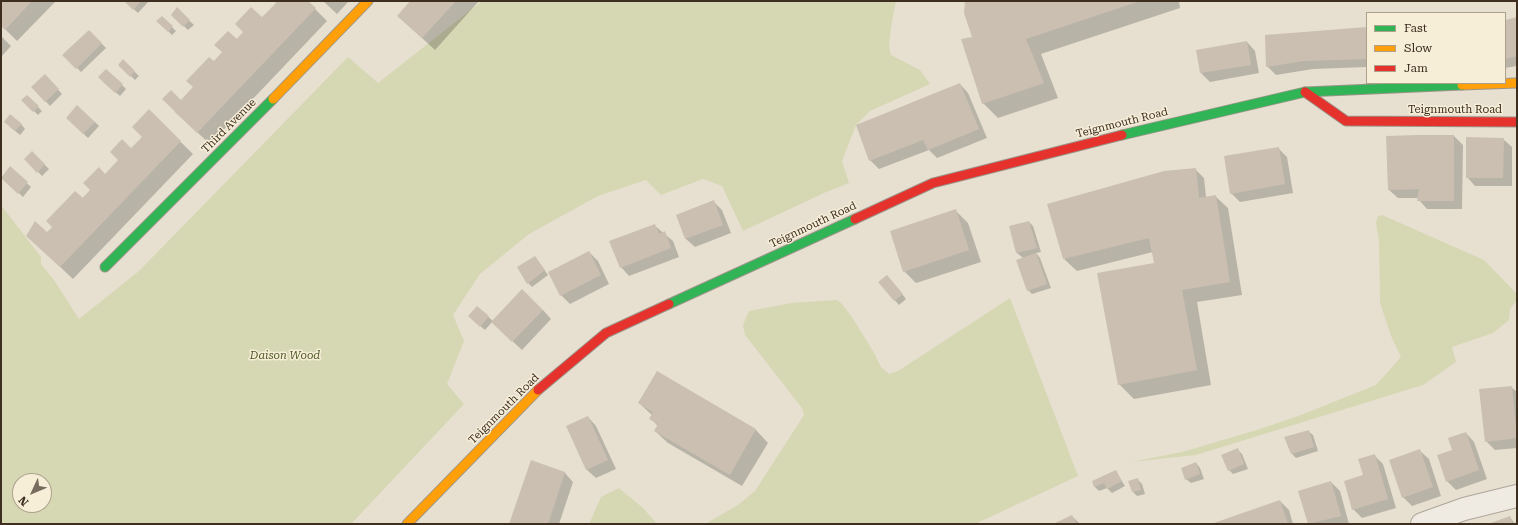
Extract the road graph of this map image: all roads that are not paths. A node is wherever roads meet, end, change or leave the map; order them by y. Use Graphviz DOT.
graph roads {
  1 [pos="368,1"];
  2 [pos="1517,83"];
  3 [pos="1305,92"];
  4 [pos="1517,122"];
  5 [pos="105,267"];
  6 [pos="1517,496"];
  7 [pos="407,524"];
  8 [pos="1422,524"];
  1 -- 5 [label="street, Third Avenue"];
  2 -- 3 [label="street, Teignmouth Road"];
  3 -- 4 [label="street, Teignmouth Road"];
  3 -- 7 [label="street, Teignmouth Road"];
  6 -- 8 [label="street"];
}
